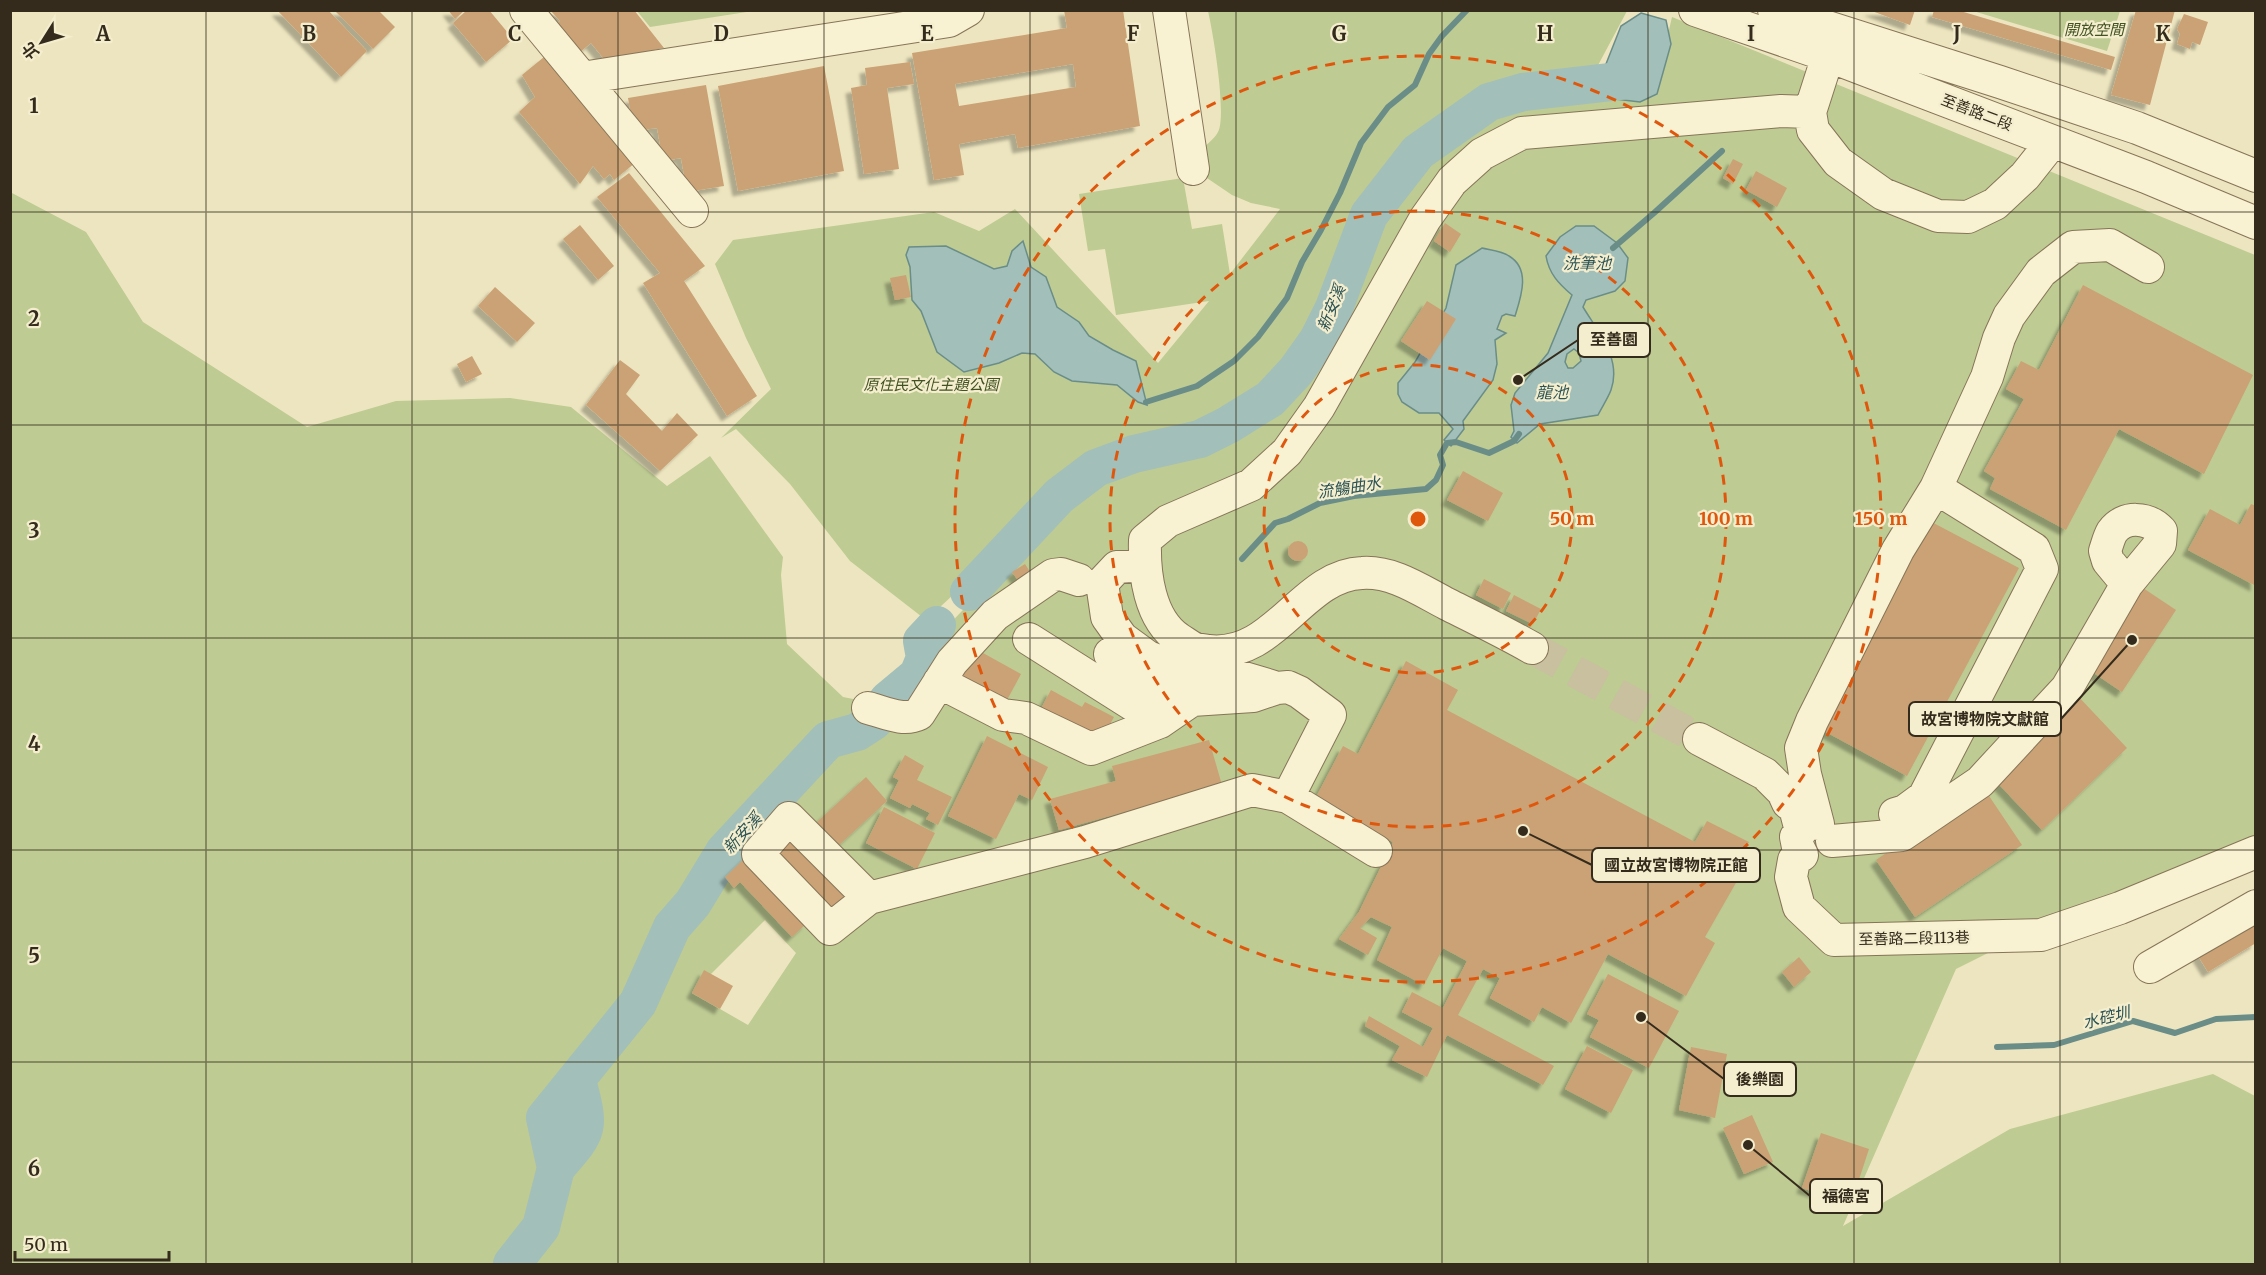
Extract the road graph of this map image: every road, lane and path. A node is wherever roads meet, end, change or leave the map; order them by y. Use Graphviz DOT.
graph roads {
  1 [pos="526,10"];
  2 [pos="970,10"];
  3 [pos="992,10"];
  4 [pos="1169,10"];
  5 [pos="1695,10"];
  6 [pos="1774,10"];
  7 [pos="1832,43"];
  8 [pos="582,78"];
  9 [pos="1810,112"];
  10 [pos="2052,142"];
  11 [pos="1193,169"];
  12 [pos="2256,176"];
  13 [pos="692,211"];
  14 [pos="2256,223"];
  15 [pos="2148,267"];
  16 [pos="1936,488"];
  17 [pos="1145,552"];
  18 [pos="1079,580"];
  19 [pos="2127,584"];
  20 [pos="1029,639"];
  21 [pos="1532,648"];
  22 [pos="939,682"];
  23 [pos="1277,688"];
  24 [pos="1192,700"];
  25 [pos="878,710"];
  26 [pos="1160,722"];
  27 [pos="1699,739"];
  28 [pos="1288,797"];
  29 [pos="1817,838"];
  30 [pos="1376,850"];
  31 [pos="2256,852"];
  32 [pos="869,898"];
  33 [pos="2256,906"];
  34 [pos="2150,967"];
  1 -- 8 [label="street"];
  2 -- 3 [label="street"];
  2 -- 8 [label="street"];
  4 -- 11 [label="street"];
  5 -- 7 [label="street, 至善路二段"];
  6 -- 7 [label="street, 至善路二段"];
  7 -- 9 [label="street"];
  7 -- 10 [label="street, 至善路二段"];
  7 -- 12 [label="street, 至善路二段"];
  8 -- 13 [label="street"];
  9 -- 10 [label="street"];
  9 -- 17 [label="street"];
  10 -- 14 [label="street, 至善路二段"];
  15 -- 16 [label="street"];
  16 -- 29 [label="street"];
  16 -- 29 [label="street"];
  17 -- 18 [label="street"];
  17 -- 21 [label="street"];
  17 -- 23 [label="street"];
  18 -- 22 [label="street"];
  18 -- 24 [label="street"];
  19 -- 29 [label="street"];
  20 -- 26 [label="street"];
  22 -- 25 [label="street"];
  22 -- 26 [label="street"];
  23 -- 24 [label="street"];
  23 -- 28 [label="street"];
  24 -- 26 [label="street"];
  27 -- 29 [label="street"];
  28 -- 30 [label="street"];
  28 -- 32 [label="street"];
  29 -- 31 [label="street, 至善路二段113巷"];
  33 -- 34 [label="street"];
}
